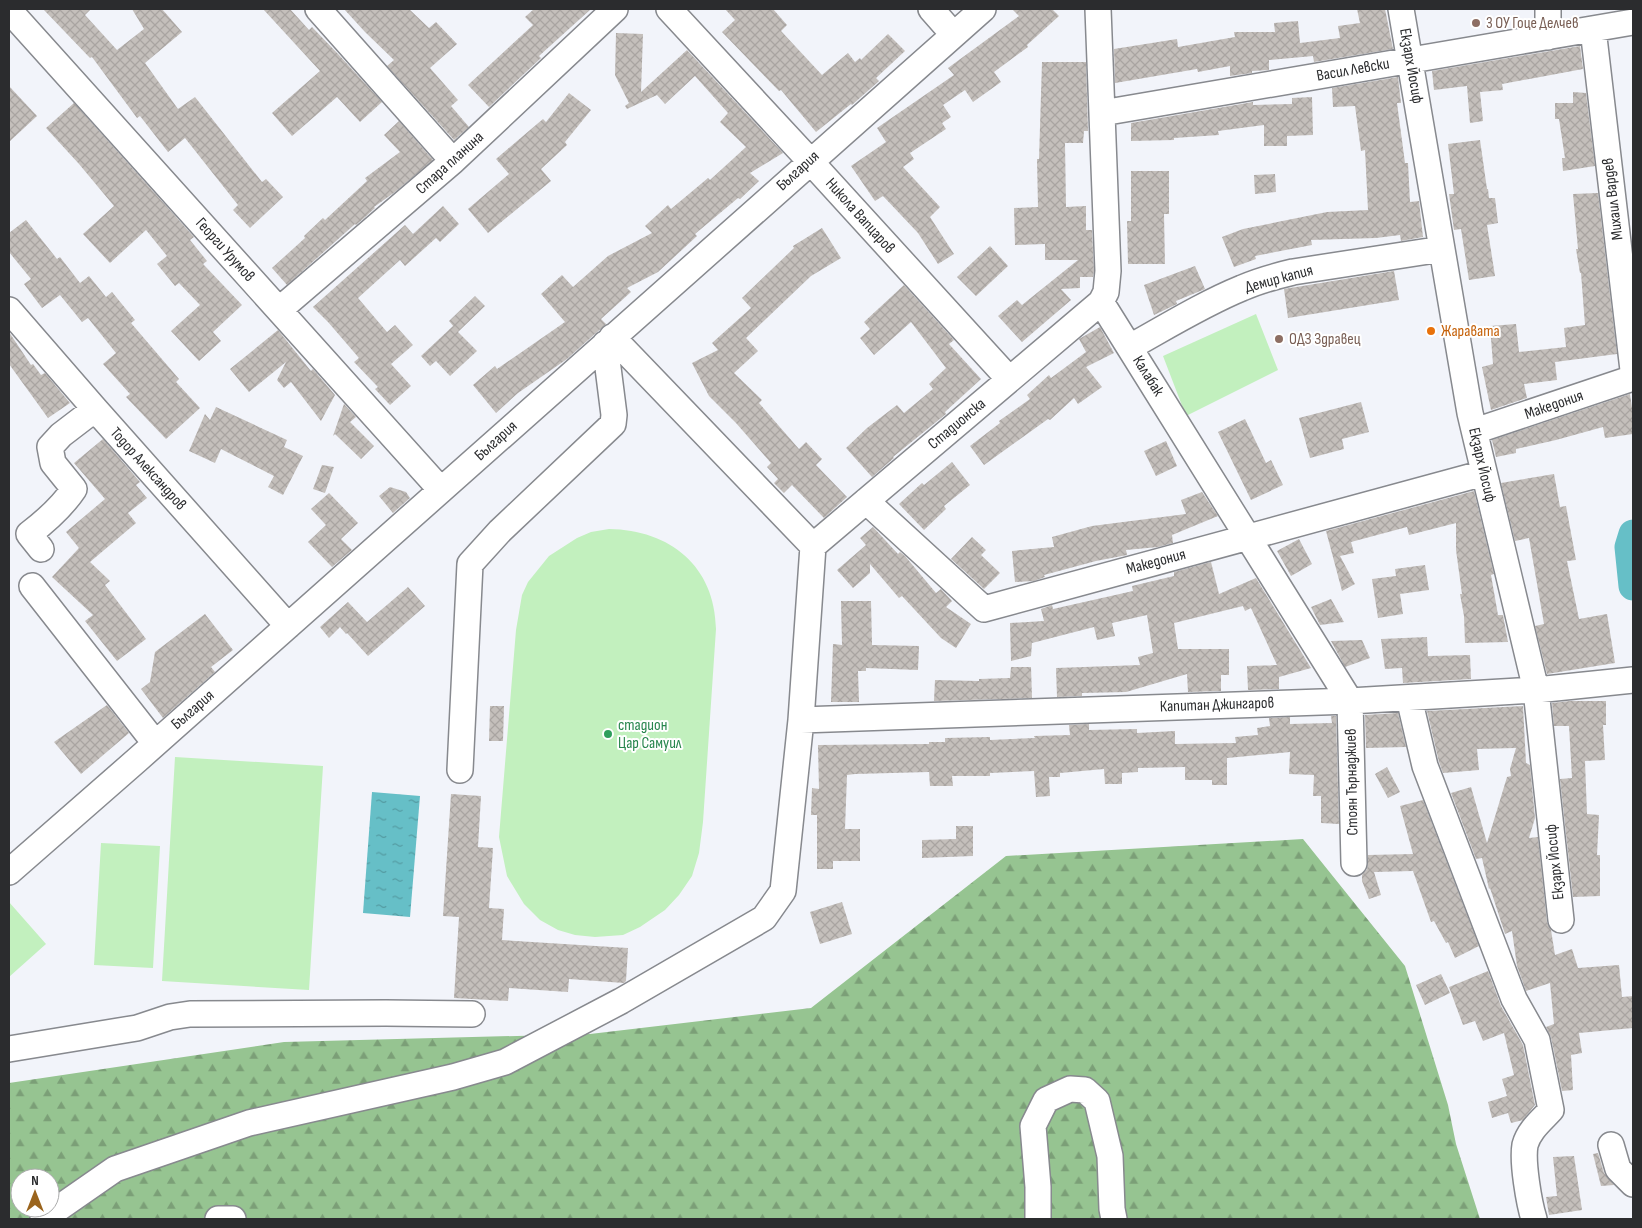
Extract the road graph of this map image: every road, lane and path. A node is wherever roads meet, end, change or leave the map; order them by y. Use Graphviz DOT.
graph roads {
  1 [pos="318,9"];
  2 [pos="615,9"];
  3 [pos="669,9"];
  4 [pos="931,9"];
  5 [pos="983,9"];
  6 [pos="1098,9"];
  7 [pos="1401,9"];
  8 [pos="1548,9"];
  9 [pos="9,10"];
  10 [pos="1633,22"];
  11 [pos="1593,29"];
  12 [pos="953,34"];
  13 [pos="1548,36"];
  14 [pos="1410,60"];
  15 [pos="1102,113"];
  16 [pos="453,161"];
  17 [pos="810,161"];
  18 [pos="1442,249"];
  19 [pos="1101,302"];
  20 [pos="9,310"];
  21 [pos="279,310"];
  22 [pos="609,340"];
  23 [pos="1130,347"];
  24 [pos="1633,370"];
  25 [pos="1633,378"];
  26 [pos="1009,380"];
  27 [pos="94,409"];
  28 [pos="1474,432"];
  29 [pos="1484,473"];
  30 [pos="441,490"];
  31 [pos="866,501"];
  32 [pos="1248,537"];
  33 [pos="813,546"];
  34 [pos="41,550"];
  35 [pos="32,586"];
  36 [pos="288,626"];
  37 [pos="1633,680"];
  38 [pos="1536,690"];
  39 [pos="1409,698"];
  40 [pos="1350,701"];
  41 [pos="801,720"];
  42 [pos="155,743"];
  43 [pos="460,770"];
  44 [pos="1354,863"];
  45 [pos="9,872"];
  46 [pos="1561,920"];
  47 [pos="472,1014"];
  48 [pos="9,1049"];
  49 [pos="1611,1145"];
  50 [pos="1633,1184"];
  51 [pos="43,1219"];
  52 [pos="218,1219"];
  53 [pos="232,1219"];
  54 [pos="1038,1219"];
  55 [pos="1114,1219"];
  56 [pos="1534,1219"];
  1 -- 16 [label="street"];
  2 -- 16 [label="street, Стара планина"];
  3 -- 17 [label="street, Никола Вапцаров"];
  4 -- 12 [label="street"];
  5 -- 12 [label="street, България"];
  6 -- 15 [label="street"];
  7 -- 14 [label="street, Екзарх Йосиф"];
  8 -- 13 [label="street"];
  9 -- 21 [label="street, Георги Урумов"];
  10 -- 11 [label="street, Васил Левски"];
  11 -- 13 [label="street, Васил Левски"];
  11 -- 24 [label="street, Михаил Вардев"];
  12 -- 17 [label="street, България"];
  13 -- 14 [label="street, Васил Левски"];
  14 -- 15 [label="street, Васил Левски"];
  14 -- 18 [label="street, Екзарх Йосиф"];
  15 -- 19 [label="street"];
  16 -- 21 [label="street, Стара планина"];
  17 -- 22 [label="street, България"];
  17 -- 26 [label="street, Никола Вапцаров"];
  18 -- 23 [label="street, Демир капия"];
  18 -- 28 [label="street, Екзарх Йосиф"];
  19 -- 23 [label="street, Калабак"];
  19 -- 26 [label="street, Стадионска"];
  20 -- 27 [label="street, Тодор Александров"];
  21 -- 30 [label="street, Георги Урумов"];
  22 -- 30 [label="street, България"];
  22 -- 33 [label="street"];
  22 -- 43 [label="street"];
  23 -- 32 [label="street, Калабак"];
  25 -- 28 [label="street, Македония"];
  26 -- 31 [label="street, Стадионска"];
  27 -- 34 [label="street"];
  27 -- 36 [label="street, Тодор Александров"];
  28 -- 29 [label="street, Екзарх Йосиф"];
  29 -- 32 [label="street, Македония"];
  29 -- 38 [label="street, Екзарх Йосиф"];
  30 -- 36 [label="street, България"];
  31 -- 32 [label="street, Македония"];
  31 -- 33 [label="street, Стадионска"];
  32 -- 40 [label="street, Калабак"];
  33 -- 41 [label="street"];
  35 -- 42 [label="street"];
  36 -- 42 [label="street, България"];
  37 -- 38 [label="street, Капитан Джингаров"];
  38 -- 39 [label="street, Капитан Джингаров"];
  38 -- 46 [label="street, Екзарх Йосиф"];
  39 -- 40 [label="street, Капитан Джингаров"];
  39 -- 56 [label="street"];
  40 -- 41 [label="street, Капитан Джингаров"];
  40 -- 44 [label="street, Стоян Търнаджиев"];
  41 -- 51 [label="street"];
  42 -- 45 [label="street, България"];
  47 -- 48 [label="street"];
  49 -- 50 [label="street"];
  52 -- 53 [label="street"];
  54 -- 55 [label="street"];
}
